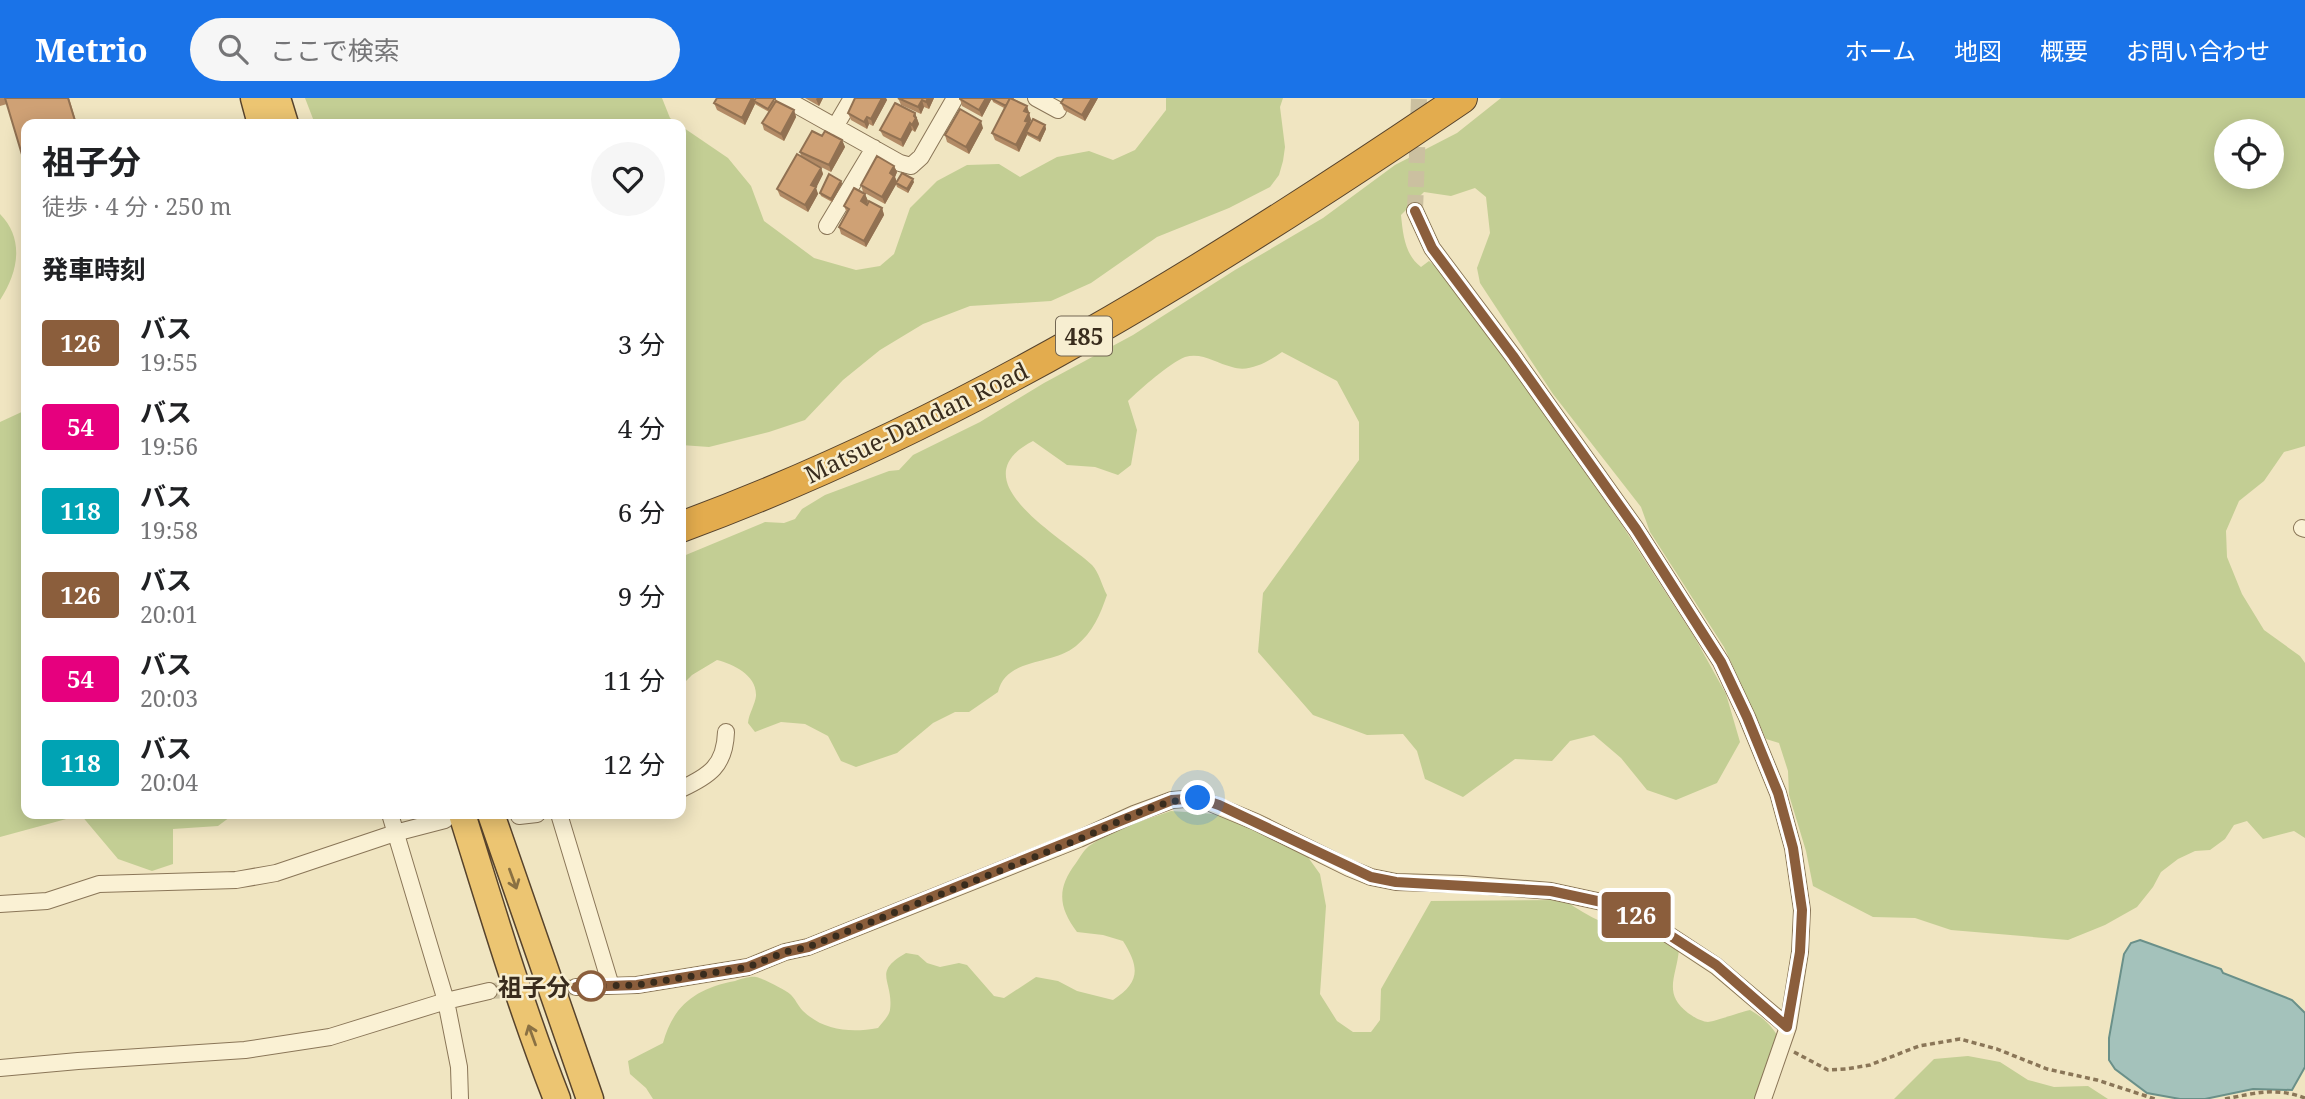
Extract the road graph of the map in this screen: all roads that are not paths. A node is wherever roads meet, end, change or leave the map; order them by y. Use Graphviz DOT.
graph roads {
  1 [pos="254,98"];
  2 [pos="277,98"];
  3 [pos="784,98"];
  4 [pos="852,98"];
  5 [pos="954,98"];
  6 [pos="1036,98"];
  7 [pos="1461,98"];
  8 [pos="1058,110"];
  9 [pos="260,119"];
  10 [pos="283,119"];
  11 [pos="835,127"];
  12 [pos="874,148"];
  13 [pos="1415,211"];
  14 [pos="827,226"];
  15 [pos="686,525"];
  16 [pos="726,732"];
  17 [pos="686,787"];
  18 [pos="391,819"];
  19 [pos="446,819"];
  20 [pos="454,819"];
  21 [pos="493,819"];
  22 [pos="561,819"];
  23 [pos="395,833"];
  24 [pos="0,904"];
  25 [pos="611,986"];
  26 [pos="576,987"];
  27 [pos="489,991"];
  28 [pos="446,1001"];
  29 [pos="1787,1027"];
  30 [pos="0,1068"];
  31 [pos="460,1099"];
  32 [pos="557,1099"];
  33 [pos="590,1099"];
  34 [pos="1763,1099"];
  1 -- 9 [label="highway"];
  2 -- 10 [label="highway"];
  3 -- 11 [label="street"];
  4 -- 11 [label="street"];
  5 -- 12 [label="street"];
  6 -- 8 [label="street"];
  7 -- 15 [label="highway, Matsue-Dandan Road / 485"];
  11 -- 12 [label="street"];
  12 -- 14 [label="street"];
  13 -- 29 [label="street"];
  16 -- 17 [label="street"];
  18 -- 23 [label="street"];
  19 -- 23 [label="street"];
  32 -- 20 [label="highway, one-way"];
  21 -- 33 [label="highway, one-way"];
  22 -- 25 [label="street"];
  23 -- 24 [label="street"];
  23 -- 28 [label="street"];
  25 -- 26 [label="street"];
  25 -- 29 [label="street"];
  27 -- 28 [label="street"];
  28 -- 30 [label="street"];
  28 -- 31 [label="street"];
  29 -- 34 [label="street"];
}
